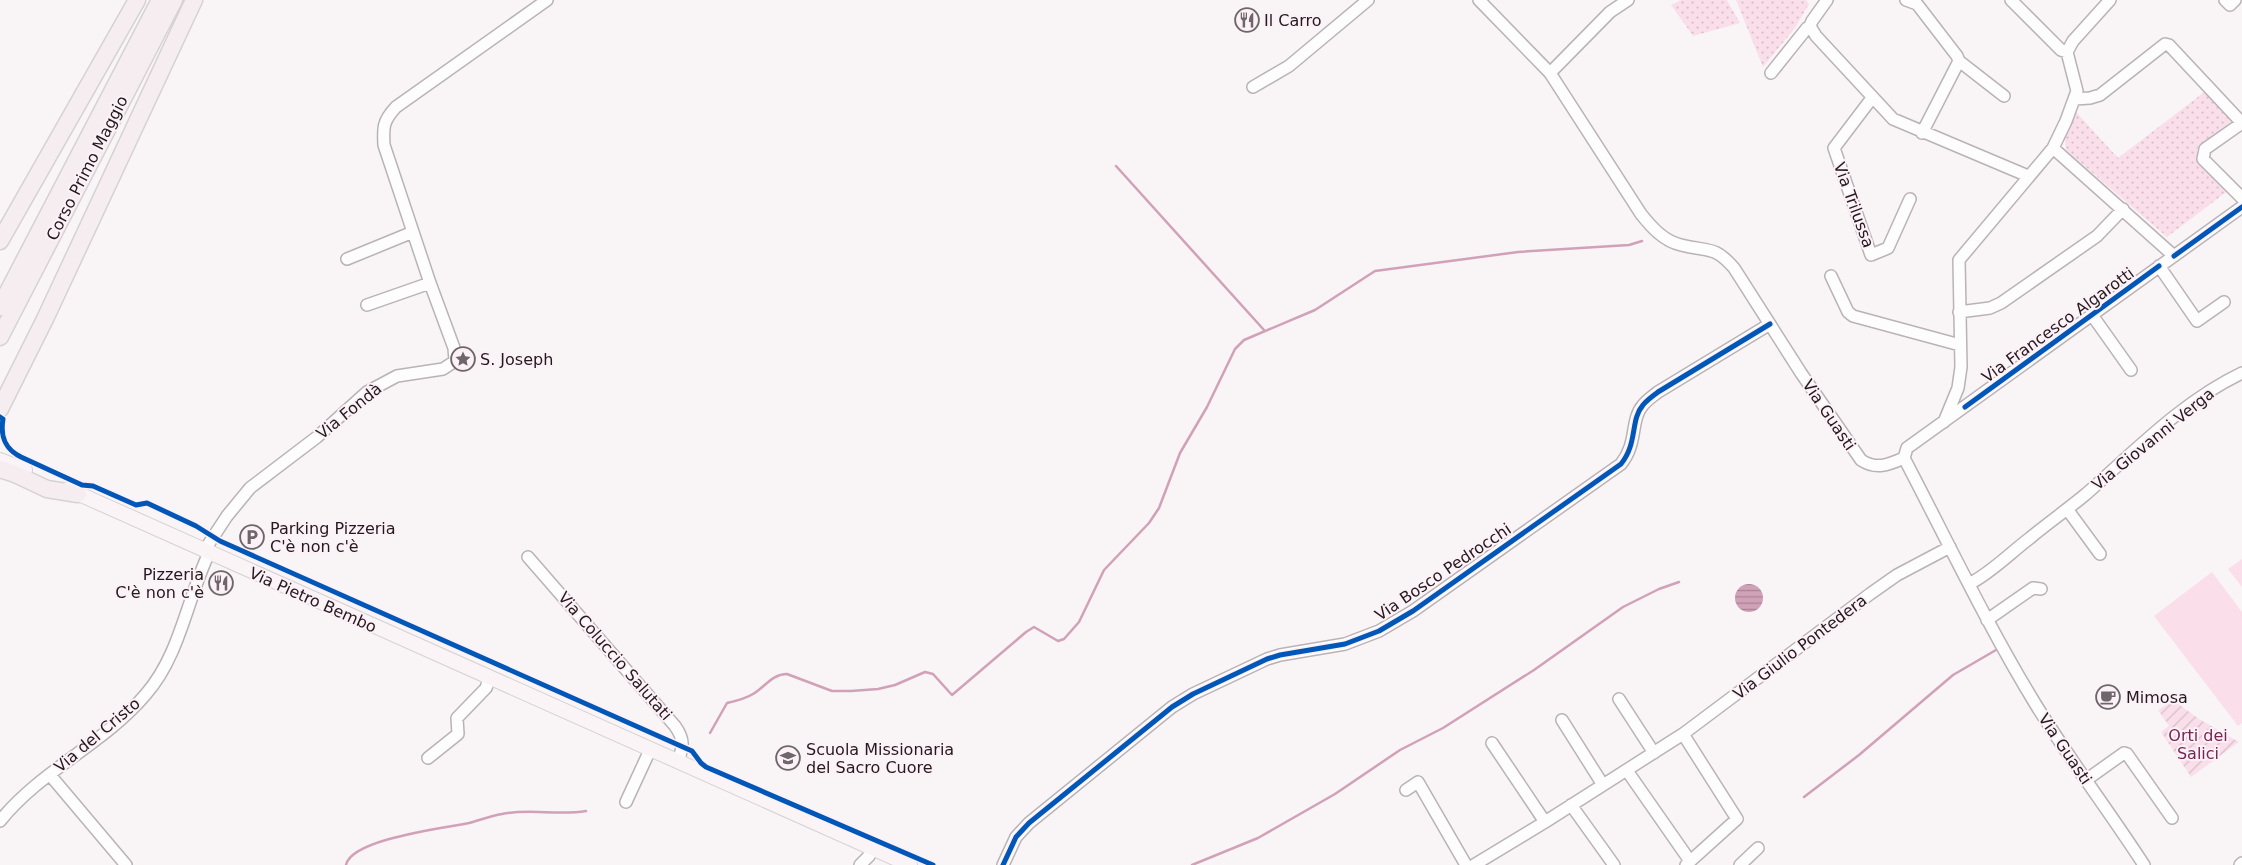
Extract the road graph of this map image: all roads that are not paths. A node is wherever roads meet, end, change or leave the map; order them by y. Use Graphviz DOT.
graph roads {
  1 [pos="137,0"];
  2 [pos="160,0"];
  3 [pos="174,0"];
  4 [pos="194,0"];
  5 [pos="547,0"];
  6 [pos="1368,0"];
  7 [pos="1480,0"];
  8 [pos="1628,0"];
  9 [pos="1827,0"];
  10 [pos="1906,0"];
  11 [pos="2011,0"];
  12 [pos="2110,0"];
  13 [pos="2225,0"];
  14 [pos="2235,0"];
  15 [pos="1810,26"];
  16 [pos="2067,52"];
  17 [pos="1959,62"];
  18 [pos="1550,73"];
  19 [pos="1771,74"];
  20 [pos="2076,83"];
  21 [pos="1253,87"];
  22 [pos="2004,96"];
  23 [pos="2096,96"];
  24 [pos="1872,98"];
  25 [pos="2076,99"];
  26 [pos="2242,123"];
  27 [pos="1922,133"];
  28 [pos="2053,148"];
  29 [pos="2028,176"];
  30 [pos="2242,198"];
  31 [pos="1910,199"];
  32 [pos="2242,207"];
  33 [pos="2123,209"];
  34 [pos="51,225"];
  35 [pos="413,232"];
  36 [pos="0,241"];
  37 [pos="2174,256"];
  38 [pos="347,259"];
  39 [pos="2159,266"];
  40 [pos="1831,276"];
  41 [pos="430,283"];
  42 [pos="2224,302"];
  43 [pos="367,306"];
  44 [pos="0,308"];
  45 [pos="1959,312"];
  46 [pos="2092,316"];
  47 [pos="1770,324"];
  48 [pos="0,337"];
  49 [pos="1960,344"];
  50 [pos="2131,370"];
  51 [pos="2242,373"];
  52 [pos="0,409"];
  53 [pos="1944,422"];
  54 [pos="1904,458"];
  55 [pos="0,460"];
  56 [pos="0,469"];
  57 [pos="78,494"];
  58 [pos="2067,509"];
  59 [pos="1950,547"];
  60 [pos="206,552"];
  61 [pos="2100,554"];
  62 [pos="528,557"];
  63 [pos="1969,584"];
  64 [pos="2040,589"];
  65 [pos="1987,620"];
  66 [pos="490,679"];
  67 [pos="1619,699"];
  68 [pos="1562,720"];
  69 [pos="1683,734"];
  70 [pos="1492,743"];
  71 [pos="650,750"];
  72 [pos="1654,753"];
  73 [pos="428,758"];
  74 [pos="678,762"];
  75 [pos="1628,770"];
  76 [pos="50,774"];
  77 [pos="2086,780"];
  78 [pos="1603,785"];
  79 [pos="1406,790"];
  80 [pos="626,802"];
  81 [pos="1571,805"];
  82 [pos="2172,818"];
  83 [pos="0,821"];
  84 [pos="1545,822"];
  85 [pos="1758,848"];
  86 [pos="872,849"];
  87 [pos="1688,863"];
  88 [pos="126,865"];
  89 [pos="860,865"];
  90 [pos="910,865"];
  91 [pos="1003,865"];
  92 [pos="1466,865"];
  93 [pos="1474,865"];
  94 [pos="1614,865"];
  95 [pos="1740,865"];
  96 [pos="2144,865"];
  1 -- 36 [label="highway"];
  2 -- 34 [label="highway, Corso Primo Maggio"];
  3 -- 34 [label="highway, Corso Primo Maggio"];
  4 -- 52 [label="highway"];
  5 -- 35 [label="street, Via Fondà"];
  6 -- 21 [label="street"];
  7 -- 18 [label="street, Via Guasti"];
  8 -- 18 [label="street"];
  9 -- 15 [label="street"];
  10 -- 17 [label="street"];
  11 -- 16 [label="street"];
  12 -- 16 [label="street"];
  13 -- 14 [label="street"];
  15 -- 19 [label="street"];
  15 -- 24 [label="street"];
  16 -- 20 [label="street"];
  17 -- 22 [label="street"];
  17 -- 27 [label="street"];
  18 -- 47 [label="street, Via Guasti"];
  20 -- 23 [label="street"];
  20 -- 25 [label="street"];
  23 -- 25 [label="street"];
  23 -- 26 [label="street"];
  24 -- 27 [label="street"];
  24 -- 31 [label="street, Via Trilussa"];
  25 -- 28 [label="street"];
  26 -- 30 [label="street"];
  27 -- 29 [label="street"];
  28 -- 29 [label="street"];
  28 -- 33 [label="street"];
  29 -- 45 [label="street"];
  32 -- 37 [label="street, Via Francesco Algarotti"];
  33 -- 37 [label="street"];
  33 -- 45 [label="street"];
  34 -- 44 [label="highway, Corso Primo Maggio"];
  34 -- 48 [label="highway, Corso Primo Maggio"];
  35 -- 38 [label="street"];
  35 -- 41 [label="street, Via Fondà"];
  37 -- 39 [label="street, Via Francesco Algarotti"];
  39 -- 42 [label="street"];
  39 -- 46 [label="street, Via Francesco Algarotti"];
  40 -- 49 [label="street"];
  41 -- 43 [label="street"];
  41 -- 60 [label="street, Via Fondà"];
  45 -- 49 [label="street"];
  46 -- 50 [label="street, Via Francesco Algarotti"];
  46 -- 53 [label="street, Via Francesco Algarotti"];
  47 -- 54 [label="street, Via Guasti"];
  47 -- 91 [label="street, Via Bosco Pedrocchi"];
  49 -- 53 [label="street"];
  51 -- 58 [label="street, Via Giovanni Verga"];
  53 -- 54 [label="street, Via Francesco Algarotti"];
  54 -- 59 [label="street, Via Guasti"];
  55 -- 57 [label="main road, Via Pietro Bembo"];
  56 -- 57 [label="highway"];
  57 -- 60 [label="main road, Via Pietro Bembo"];
  58 -- 61 [label="street"];
  58 -- 63 [label="street, Via Giovanni Verga"];
  59 -- 63 [label="street, Via Guasti"];
  59 -- 69 [label="street, Via Giulio Pontedera"];
  60 -- 66 [label="main road, Via Pietro Bembo"];
  60 -- 76 [label="street, Via del Cristo"];
  62 -- 74 [label="street, Via Coluccio Salutati"];
  63 -- 65 [label="street, Via Guasti"];
  64 -- 65 [label="street"];
  65 -- 77 [label="street, Via Guasti"];
  66 -- 71 [label="main road, Via Pietro Bembo"];
  66 -- 73 [label="street"];
  67 -- 72 [label="street"];
  68 -- 78 [label="street"];
  69 -- 72 [label="street, Via Giulio Pontedera"];
  69 -- 87 [label="street"];
  70 -- 84 [label="street"];
  71 -- 74 [label="main road, Via Pietro Bembo"];
  71 -- 80 [label="street"];
  72 -- 75 [label="street, Via Giulio Pontedera"];
  74 -- 86 [label="main road, Via Pietro Bembo"];
  75 -- 78 [label="street, Via Giulio Pontedera"];
  75 -- 87 [label="street"];
  76 -- 83 [label="street, Via del Cristo"];
  76 -- 88 [label="street"];
  77 -- 82 [label="street"];
  77 -- 96 [label="street, Via Guasti"];
  78 -- 81 [label="street, Via Giulio Pontedera"];
  79 -- 92 [label="street"];
  81 -- 84 [label="street, Via Giulio Pontedera"];
  81 -- 94 [label="street"];
  84 -- 93 [label="street, Via Giulio Pontedera"];
  85 -- 95 [label="street"];
  86 -- 89 [label="street"];
  86 -- 90 [label="main road, Via Pietro Bembo"];
}
